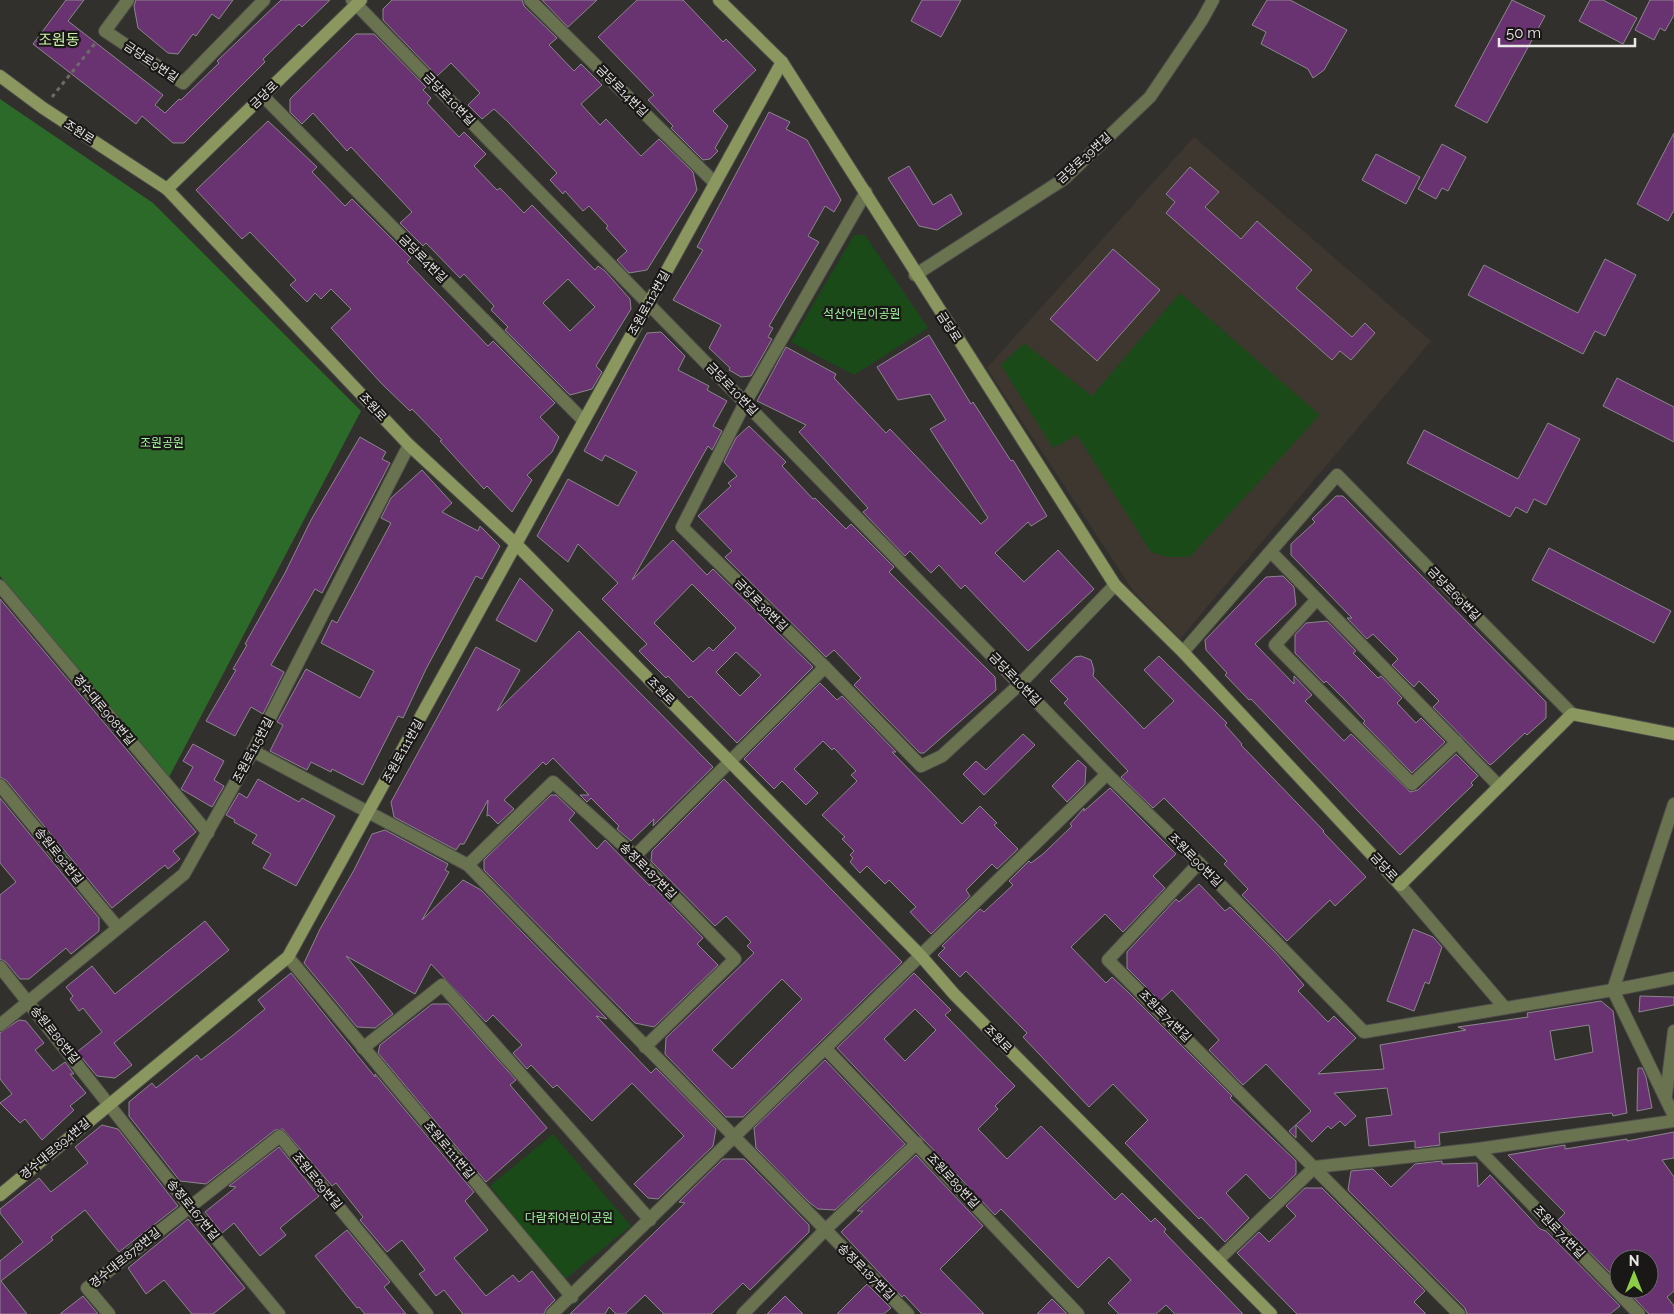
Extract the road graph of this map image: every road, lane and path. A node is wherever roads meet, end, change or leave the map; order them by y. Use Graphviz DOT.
graph roads {
  1 [pos="128,0"];
  2 [pos="264,0"];
  3 [pos="530,0"];
  4 [pos="719,0"];
  5 [pos="1213,0"];
  6 [pos="356,1"];
  7 [pos="105,31"];
  8 [pos="782,62"];
  9 [pos="0,76"];
  10 [pos="263,96"];
  11 [pos="43,108"];
  12 [pos="715,183"];
  13 [pos="168,189"];
  14 [pos="866,192"];
  15 [pos="916,275"];
  16 [pos="648,304"];
  17 [pos="745,403"];
  18 [pos="584,421"];
  19 [pos="409,445"];
  20 [pos="516,544"];
  21 [pos="1270,552"];
  22 [pos="1115,585"];
  23 [pos="0,586"];
  24 [pos="1317,599"];
  25 [pos="1183,652"];
  26 [pos="825,668"];
  27 [pos="1020,684"];
  28 [pos="1572,714"];
  29 [pos="1674,734"];
  30 [pos="1457,742"];
  31 [pos="253,751"];
  32 [pos="730,760"];
  33 [pos="1107,774"];
  34 [pos="0,785"];
  35 [pos="1500,786"];
  36 [pos="1674,804"];
  37 [pos="368,814"];
  38 [pos="208,833"];
  39 [pos="635,856"];
  40 [pos="1199,863"];
  41 [pos="468,865"];
  42 [pos="1400,884"];
  43 [pos="118,928"];
  44 [pos="921,956"];
  45 [pos="288,957"];
  46 [pos="0,967"];
  47 [pos="1674,978"];
  48 [pos="1613,990"];
  49 [pos="28,1001"];
  50 [pos="1505,1008"];
  51 [pos="0,1025"];
  52 [pos="1674,1031"];
  53 [pos="645,1047"];
  54 [pos="363,1048"];
  55 [pos="826,1049"];
  56 [pos="1666,1095"];
  57 [pos="109,1103"];
  58 [pos="1674,1116"];
  59 [pos="1674,1121"];
  60 [pos="734,1138"];
  61 [pos="917,1143"];
  62 [pos="1478,1149"];
  63 [pos="1315,1167"];
  64 [pos="0,1195"];
  65 [pos="189,1206"];
  66 [pos="650,1220"];
  67 [pos="825,1230"];
  68 [pos="1218,1260"];
  69 [pos="572,1297"];
  70 [pos="109,1314"];
  71 [pos="279,1314"];
  72 [pos="427,1314"];
  73 [pos="552,1314"];
  74 [pos="744,1314"];
  75 [pos="908,1314"];
  76 [pos="1078,1314"];
  77 [pos="1271,1314"];
  78 [pos="1459,1314"];
  79 [pos="1639,1314"];
  1 -- 7 [label="street"];
  2 -- 7 [label="street, 금당로9번길"];
  3 -- 12 [label="street, 금당로14번길"];
  4 -- 8 [label="street, 금당로"];
  5 -- 15 [label="street, 금당로39번길"];
  6 -- 10 [label="street, 금당로"];
  6 -- 16 [label="street, 금당로10번길"];
  7 -- 11 [label="path"];
  8 -- 12 [label="street, 조원로112번길"];
  8 -- 14 [label="street, 금당로"];
  9 -- 11 [label="street, 조원로"];
  10 -- 13 [label="street, 금당로"];
  10 -- 18 [label="street, 금당로4번길"];
  11 -- 13 [label="street, 조원로"];
  12 -- 16 [label="street, 조원로112번길"];
  13 -- 19 [label="street, 조원로"];
  14 -- 15 [label="street, 금당로"];
  14 -- 17 [label="street, 금당로38번길"];
  15 -- 22 [label="street, 금당로"];
  16 -- 17 [label="street, 금당로10번길"];
  16 -- 18 [label="street, 조원로112번길"];
  17 -- 26 [label="street, 금당로38번길"];
  17 -- 27 [label="street, 금당로10번길"];
  18 -- 20 [label="street, 조원로112번길"];
  19 -- 20 [label="street, 조원로"];
  19 -- 31 [label="street, 조원로115번길"];
  20 -- 32 [label="street, 조원로"];
  20 -- 37 [label="street, 조원로111번길"];
  21 -- 24 [label="street"];
  21 -- 25 [label="street"];
  21 -- 28 [label="street, 금당로69번길"];
  22 -- 25 [label="street, 금당로"];
  22 -- 27 [label="street, 금당로38번길"];
  23 -- 38 [label="street, 경수대로908번길"];
  24 -- 30 [label="street"];
  24 -- 30 [label="street"];
  25 -- 42 [label="street, 금당로"];
  26 -- 27 [label="street, 금당로38번길"];
  26 -- 32 [label="street"];
  27 -- 33 [label="street, 금당로10번길"];
  28 -- 29 [label="street"];
  28 -- 35 [label="street"];
  30 -- 35 [label="street"];
  31 -- 37 [label="street, 송정로187번길"];
  31 -- 38 [label="street, 조원로115번길"];
  32 -- 39 [label="street"];
  32 -- 44 [label="street, 조원로"];
  33 -- 40 [label="street, 조원로90번길"];
  33 -- 44 [label="street"];
  34 -- 43 [label="street, 송원로92번길"];
  35 -- 42 [label="street"];
  36 -- 48 [label="street"];
  37 -- 41 [label="street, 송정로187번길"];
  37 -- 45 [label="street, 조원로111번길"];
  38 -- 43 [label="street, 조원로115번길"];
  39 -- 41 [label="street, 송정로187번길"];
  39 -- 53 [label="street, 송정로187번길"];
  40 -- 50 [label="street, 조원로90번길"];
  40 -- 63 [label="street, 조원로74번길"];
  41 -- 53 [label="street, 송정로187번길"];
  42 -- 50 [label="street, 금당로"];
  43 -- 49 [label="street, 조원로115번길"];
  44 -- 55 [label="street"];
  44 -- 68 [label="street, 조원로"];
  45 -- 54 [label="street, 조원로111번길"];
  45 -- 57 [label="street, 조원로111번길"];
  46 -- 49 [label="street, 송원로86번길"];
  47 -- 48 [label="street"];
  48 -- 50 [label="street"];
  48 -- 56 [label="street"];
  49 -- 51 [label="street"];
  49 -- 57 [label="street, 송원로86번길"];
  52 -- 56 [label="street"];
  53 -- 60 [label="street, 송정로187번길"];
  54 -- 66 [label="street"];
  54 -- 69 [label="street, 조원로111번길"];
  55 -- 60 [label="street"];
  55 -- 61 [label="street, 조원로89번길"];
  56 -- 58 [label="street"];
  57 -- 64 [label="street, 경수대로894번길"];
  57 -- 65 [label="street, 송정로167번길"];
  59 -- 62 [label="street"];
  60 -- 66 [label="street"];
  60 -- 67 [label="street, 송정로187번길"];
  61 -- 67 [label="street"];
  61 -- 76 [label="street, 조원로89번길"];
  62 -- 63 [label="street"];
  62 -- 79 [label="street, 조원로74번길"];
  63 -- 68 [label="street"];
  63 -- 78 [label="street, 조원로74번길"];
  65 -- 70 [label="street, 경수대로878번길"];
  65 -- 71 [label="street, 송정로167번길"];
  65 -- 72 [label="street, 조원로89번길"];
  66 -- 69 [label="street"];
  67 -- 74 [label="street"];
  67 -- 75 [label="street, 송정로187번길"];
  68 -- 77 [label="street, 조원로"];
  69 -- 73 [label="street"];
}
